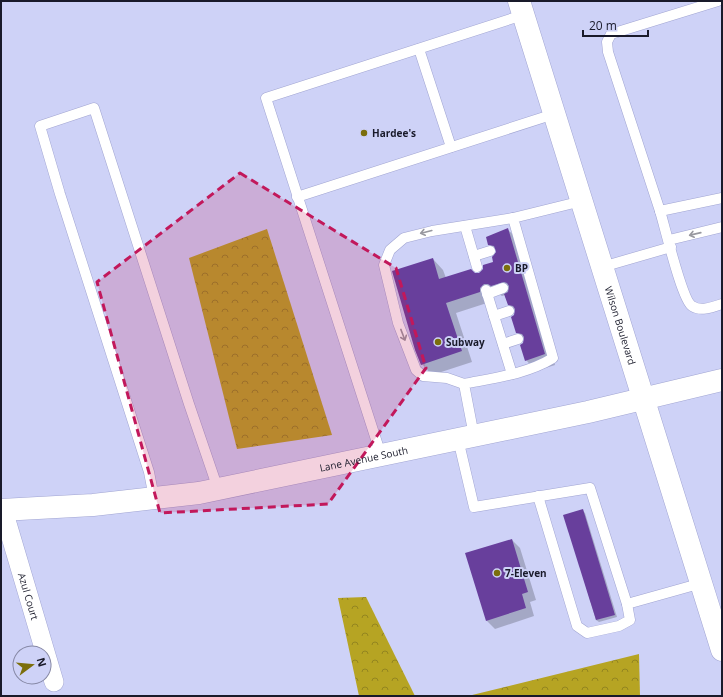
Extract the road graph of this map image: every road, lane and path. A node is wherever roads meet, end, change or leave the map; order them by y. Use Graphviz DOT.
graph roads {
  1 [pos="718,1"];
  2 [pos="521,8"];
  3 [pos="419,49"];
  4 [pos="554,114"];
  5 [pos="451,147"];
  6 [pos="297,197"];
  7 [pos="722,198"];
  8 [pos="582,201"];
  9 [pos="660,211"];
  10 [pos="513,218"];
  11 [pos="465,226"];
  12 [pos="722,227"];
  13 [pos="670,244"];
  14 [pos="490,251"];
  15 [pos="474,256"];
  16 [pos="478,267"];
  17 [pos="602,267"];
  18 [pos="503,288"];
  19 [pos="722,304"];
  20 [pos="509,311"];
  21 [pos="494,316"];
  22 [pos="518,339"];
  23 [pos="503,344"];
  24 [pos="512,374"];
  25 [pos="722,380"];
  26 [pos="464,384"];
  27 [pos="643,398"];
  28 [pos="466,438"];
  29 [pos="381,455"];
  30 [pos="218,489"];
  31 [pos="538,496"];
  32 [pos="154,498"];
  33 [pos="2,510"];
  34 [pos="702,583"];
  35 [pos="627,604"];
  36 [pos="722,650"];
  37 [pos="54,682"];
  1 -- 9 [label="lane"];
  2 -- 3 [label="lane"];
  2 -- 4 [label="main road, Wilson Boulevard"];
  3 -- 5 [label="lane"];
  3 -- 6 [label="lane"];
  4 -- 5 [label="lane"];
  4 -- 8 [label="main road, Wilson Boulevard"];
  5 -- 6 [label="lane"];
  6 -- 29 [label="lane"];
  7 -- 9 [label="lane"];
  8 -- 10 [label="lane"];
  8 -- 17 [label="main road, Wilson Boulevard"];
  9 -- 13 [label="lane"];
  10 -- 11 [label="lane"];
  10 -- 24 [label="lane"];
  11 -- 15 [label="lane"];
  11 -- 26 [label="lane, one-way"];
  12 -- 13 [label="lane, one-way"];
  13 -- 17 [label="lane"];
  13 -- 19 [label="lane"];
  14 -- 15 [label="lane"];
  15 -- 16 [label="lane"];
  17 -- 27 [label="main road, Wilson Boulevard"];
  18 -- 21 [label="lane"];
  20 -- 21 [label="lane"];
  21 -- 23 [label="lane"];
  22 -- 23 [label="lane"];
  23 -- 24 [label="lane"];
  24 -- 26 [label="lane"];
  25 -- 27 [label="main road, Lane Avenue South"];
  26 -- 28 [label="lane"];
  27 -- 28 [label="main road, Lane Avenue South"];
  27 -- 34 [label="main road, Wilson Boulevard"];
  28 -- 29 [label="main road, Lane Avenue South"];
  28 -- 31 [label="lane"];
  29 -- 30 [label="main road, Lane Avenue South"];
  30 -- 32 [label="main road, Lane Avenue South"];
  30 -- 32 [label="lane"];
  31 -- 35 [label="lane"];
  31 -- 35 [label="lane"];
  32 -- 33 [label="main road, Lane Avenue South"];
  33 -- 37 [label="street, Azul Court"];
  34 -- 35 [label="lane"];
  34 -- 36 [label="main road, Wilson Boulevard"];
}
